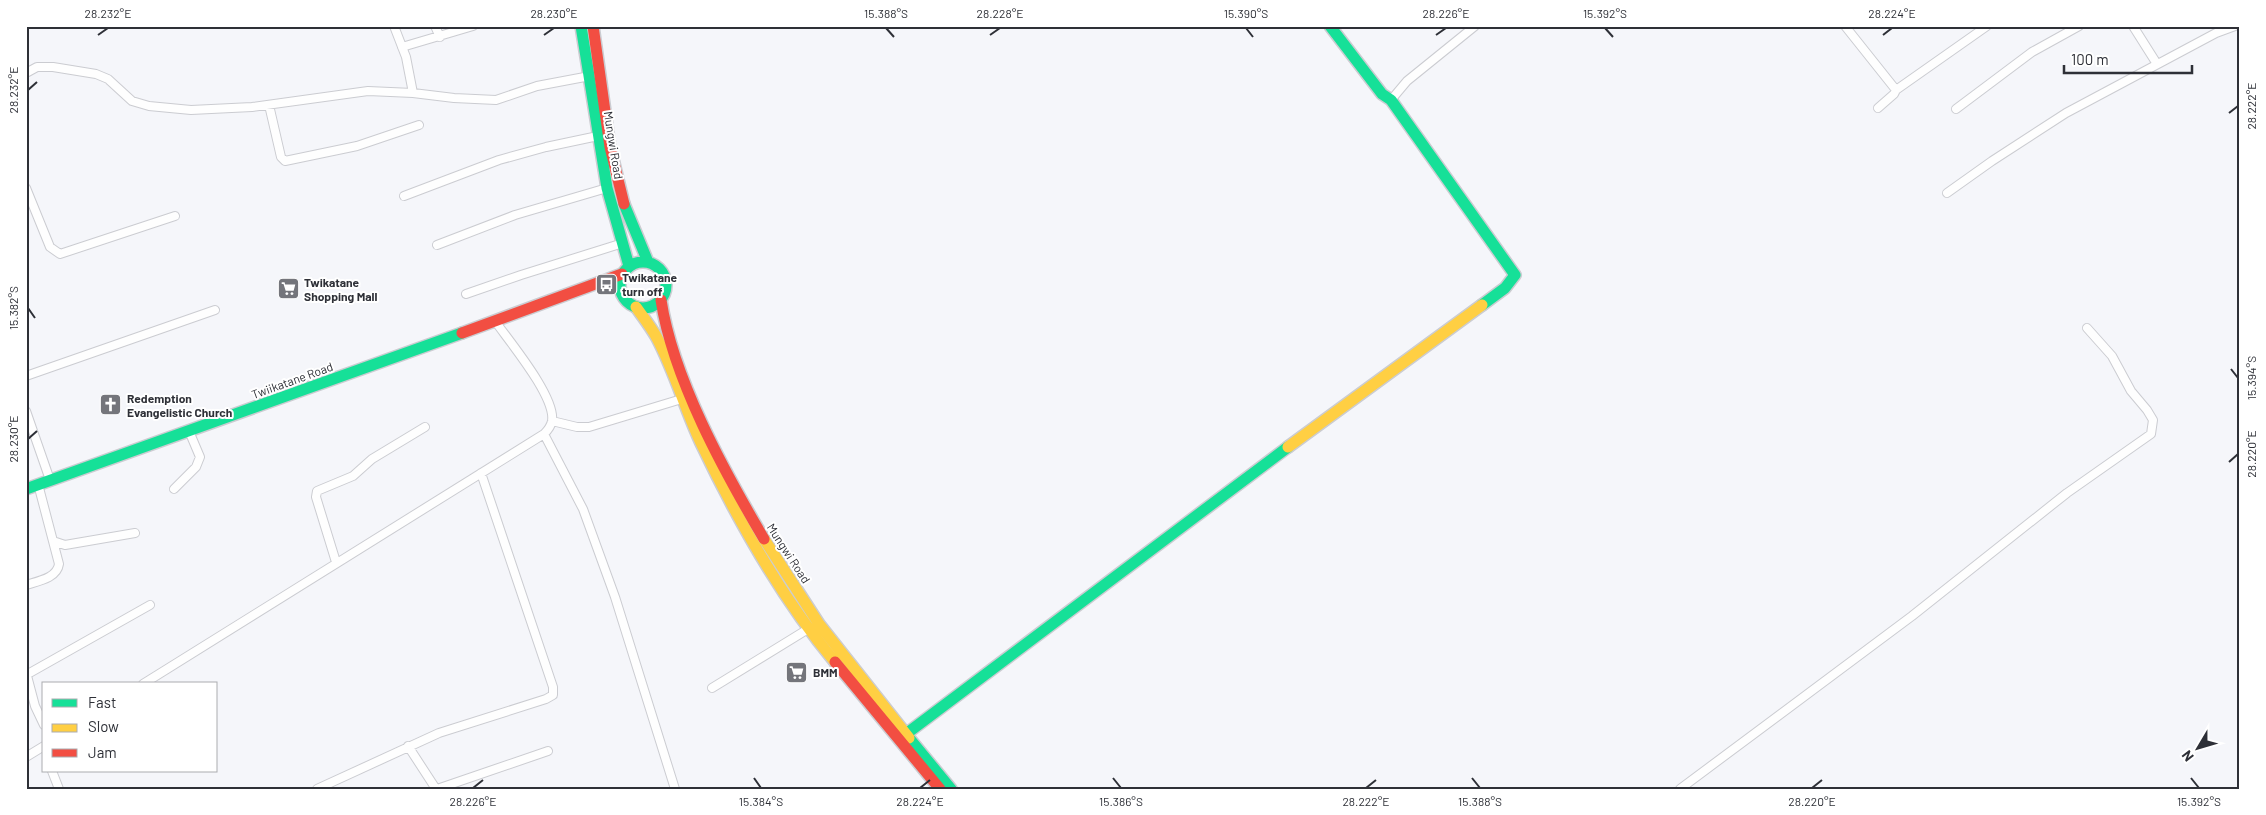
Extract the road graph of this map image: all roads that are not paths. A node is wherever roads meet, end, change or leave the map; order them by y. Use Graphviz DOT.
graph roads {
  1 [pos="394,26"];
  2 [pos="436,26"];
  3 [pos="473,26"];
  4 [pos="582,26"];
  5 [pos="593,26"];
  6 [pos="1330,26"];
  7 [pos="1475,26"];
  8 [pos="1845,26"];
  9 [pos="1987,26"];
  10 [pos="2079,26"];
  11 [pos="2133,26"];
  12 [pos="2235,26"];
  13 [pos="440,37"];
  14 [pos="402,47"];
  15 [pos="2157,64"];
  16 [pos="26,73"];
  17 [pos="590,76"];
  18 [pos="1896,90"];
  19 [pos="413,92"];
  20 [pos="1391,100"];
  21 [pos="269,105"];
  22 [pos="1878,108"];
  23 [pos="1956,109"];
  24 [pos="420,125"];
  25 [pos="598,136"];
  26 [pos="26,188"];
  27 [pos="607,188"];
  28 [pos="1948,193"];
  29 [pos="404,196"];
  30 [pos="175,216"];
  31 [pos="623,243"];
  32 [pos="437,245"];
  33 [pos="648,262"];
  34 [pos="626,270"];
  35 [pos="594,286"];
  36 [pos="621,292"];
  37 [pos="466,294"];
  38 [pos="661,300"];
  39 [pos="636,308"];
  40 [pos="215,310"];
  41 [pos="495,321"];
  42 [pos="2087,328"];
  43 [pos="26,376"];
  44 [pos="686,397"];
  45 [pos="26,411"];
  46 [pos="552,421"];
  47 [pos="426,427"];
  48 [pos="189,431"];
  49 [pos="544,434"];
  50 [pos="481,473"];
  51 [pos="50,480"];
  52 [pos="38,484"];
  53 [pos="26,489"];
  54 [pos="174,489"];
  55 [pos="135,533"];
  56 [pos="53,541"];
  57 [pos="336,562"];
  58 [pos="26,585"];
  59 [pos="150,605"];
  60 [pos="808,629"];
  61 [pos="26,674"];
  62 [pos="146,682"];
  63 [pos="712,688"];
  64 [pos="42,722"];
  65 [pos="906,734"];
  66 [pos="408,746"];
  67 [pos="42,749"];
  68 [pos="548,751"];
  69 [pos="26,757"];
  70 [pos="52,772"];
  71 [pos="56,788"];
  72 [pos="317,789"];
  73 [pos="437,789"];
  74 [pos="675,789"];
  75 [pos="940,789"];
  76 [pos="951,789"];
  77 [pos="1680,789"];
  1 -- 14 [label="street"];
  2 -- 13 [label="street"];
  3 -- 13 [label="street"];
  4 -- 17 [label="main road, Mungwi Road"];
  5 -- 33 [label="main road, Mungwi Road"];
  6 -- 20 [label="main road"];
  7 -- 20 [label="street"];
  8 -- 18 [label="street"];
  9 -- 18 [label="street"];
  10 -- 23 [label="street"];
  11 -- 15 [label="street"];
  12 -- 15 [label="street"];
  13 -- 14 [label="street"];
  14 -- 19 [label="street"];
  15 -- 28 [label="street"];
  16 -- 21 [label="street"];
  17 -- 19 [label="street"];
  17 -- 25 [label="main road, Mungwi Road"];
  18 -- 22 [label="street"];
  19 -- 21 [label="street"];
  20 -- 65 [label="main road"];
  21 -- 24 [label="street"];
  25 -- 27 [label="main road, Mungwi Road"];
  25 -- 29 [label="street"];
  26 -- 30 [label="street"];
  27 -- 31 [label="main road, Mungwi Road"];
  27 -- 32 [label="street"];
  31 -- 34 [label="main road, Mungwi Road"];
  31 -- 37 [label="street"];
  33 -- 34 [label="main road"];
  33 -- 38 [label="main road"];
  34 -- 35 [label="main road, Twiikatane Road"];
  34 -- 36 [label="main road"];
  35 -- 36 [label="main road"];
  35 -- 41 [label="main road, Twiikatane Road"];
  36 -- 39 [label="main road"];
  38 -- 39 [label="main road"];
  38 -- 44 [label="main road, Mungwi Road"];
  39 -- 44 [label="main road, Mungwi Road"];
  40 -- 43 [label="street"];
  41 -- 46 [label="street"];
  41 -- 48 [label="main road, Twiikatane Road"];
  42 -- 77 [label="street"];
  44 -- 46 [label="street"];
  44 -- 60 [label="main road, Mungwi Road"];
  44 -- 65 [label="main road, Mungwi Road"];
  45 -- 51 [label="street"];
  46 -- 49 [label="street"];
  47 -- 57 [label="street"];
  48 -- 51 [label="main road, Twiikatane Road"];
  48 -- 54 [label="street"];
  49 -- 50 [label="street"];
  49 -- 74 [label="street"];
  50 -- 57 [label="street"];
  50 -- 66 [label="street"];
  51 -- 52 [label="main road, Twiikatane Road"];
  52 -- 53 [label="main road, Twiikatane Road"];
  52 -- 56 [label="street"];
  55 -- 56 [label="street"];
  56 -- 58 [label="street"];
  57 -- 62 [label="street"];
  59 -- 61 [label="street"];
  60 -- 63 [label="street"];
  60 -- 75 [label="main road, Mungwi Road"];
  61 -- 64 [label="street"];
  65 -- 76 [label="main road, Mungwi Road"];
  66 -- 72 [label="street"];
  66 -- 73 [label="street"];
  67 -- 69 [label="street"];
  68 -- 73 [label="street"];
  70 -- 71 [label="street"];
}
